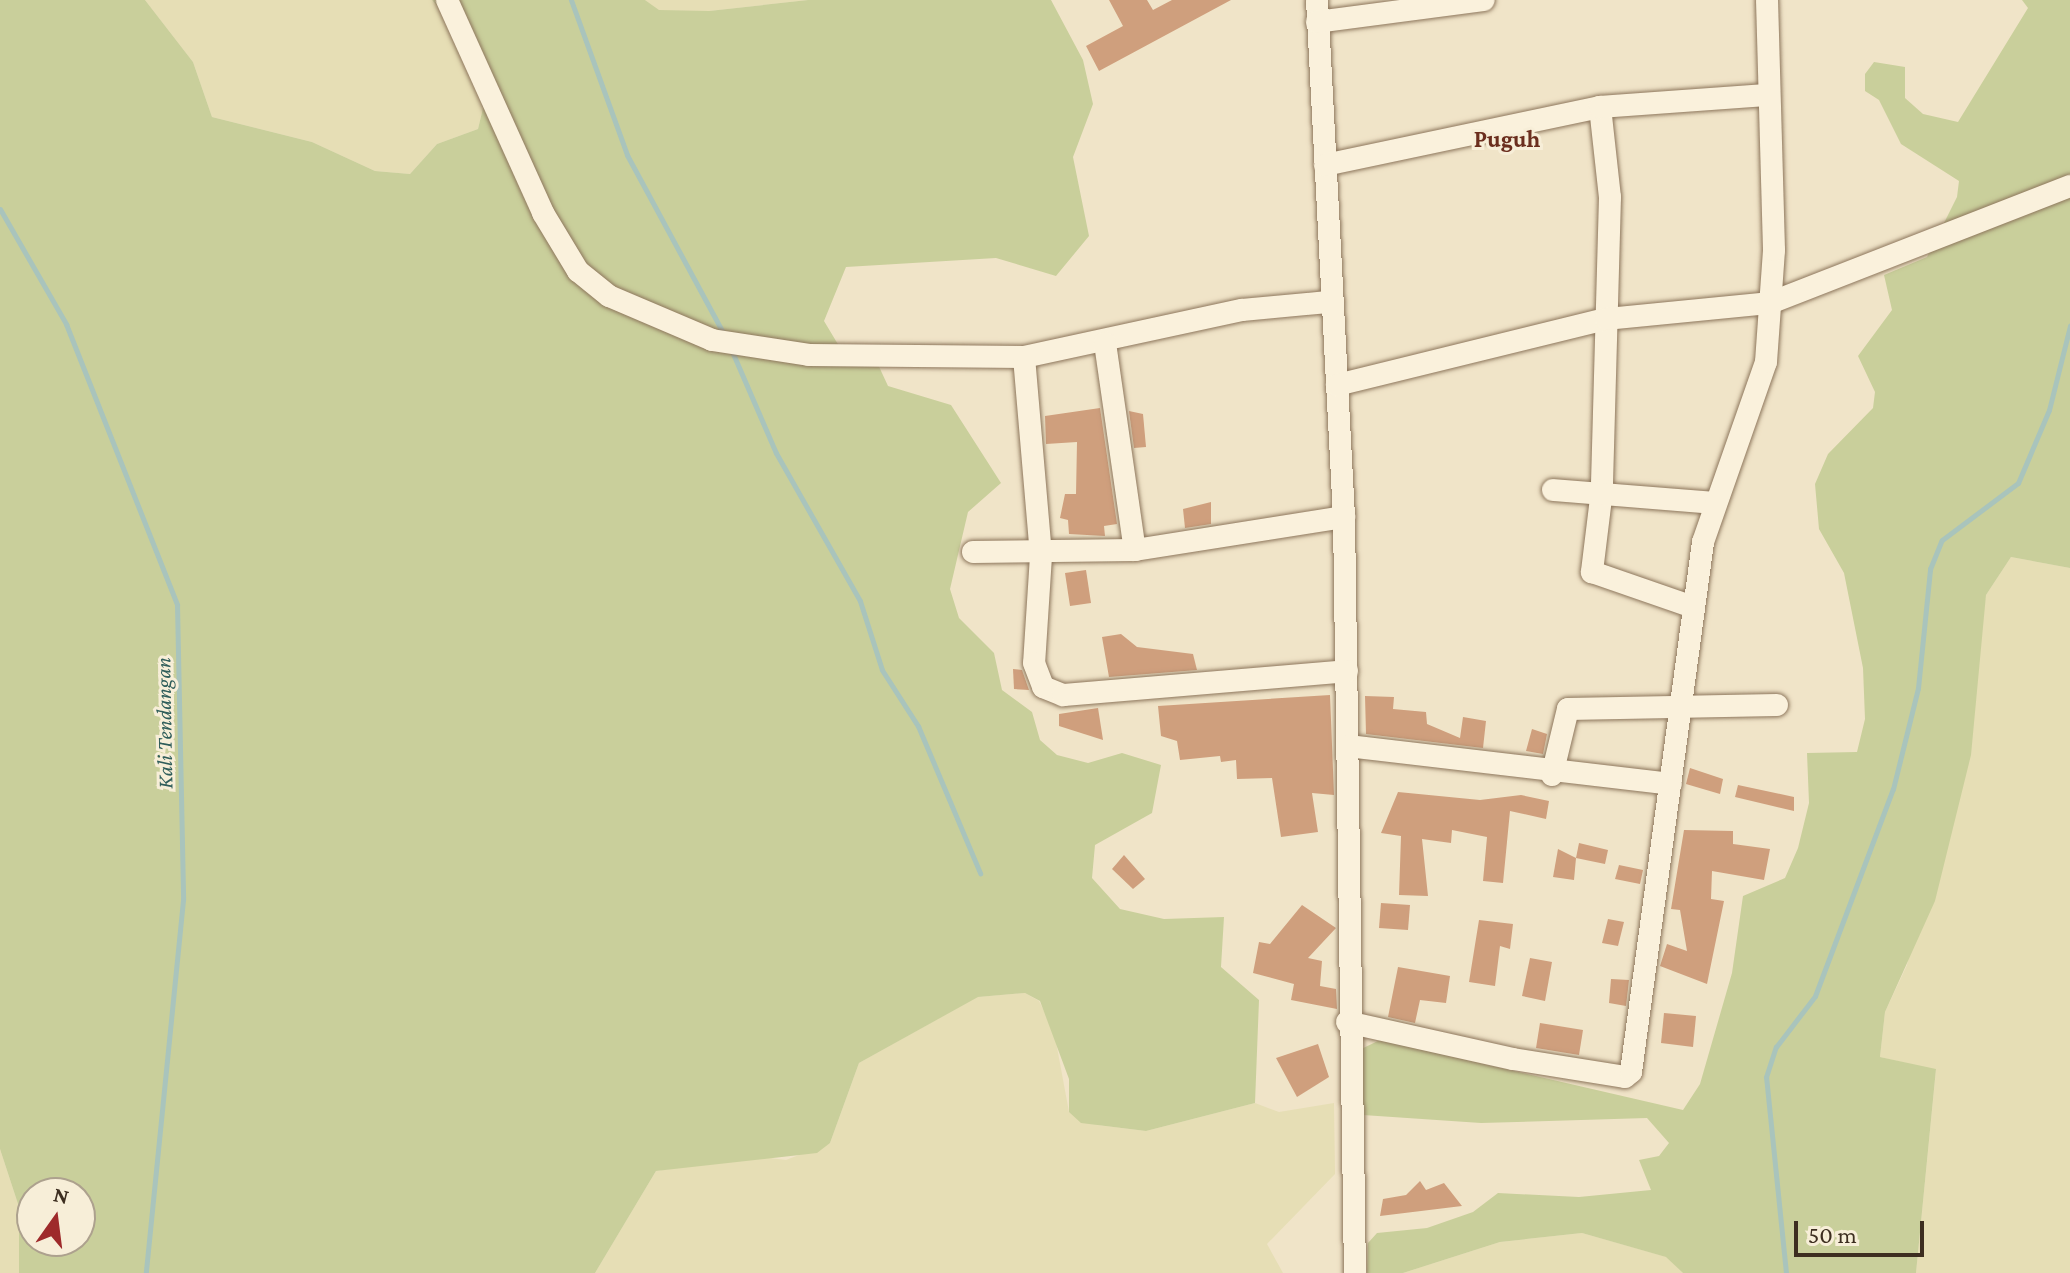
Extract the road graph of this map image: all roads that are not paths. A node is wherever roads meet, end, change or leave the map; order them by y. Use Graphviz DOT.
graph roads {
  1 [pos="447,0"];
  2 [pos="1484,0"];
  3 [pos="1767,0"];
  4 [pos="1317,11"];
  5 [pos="1766,95"];
  6 [pos="1600,107"];
  7 [pos="1325,165"];
  8 [pos="2070,186"];
  9 [pos="1328,302"];
  10 [pos="1770,303"];
  11 [pos="1606,319"];
  12 [pos="1105,343"];
  13 [pos="1024,357"];
  14 [pos="1337,385"];
  15 [pos="1553,490"];
  16 [pos="1602,490"];
  17 [pos="1713,503"];
  18 [pos="1344,517"];
  19 [pos="1135,550"];
  20 [pos="973,552"];
  21 [pos="1041,556"];
  22 [pos="1693,607"];
  23 [pos="1347,671"];
  24 [pos="1777,705"];
  25 [pos="1682,710"];
  26 [pos="1348,746"];
  27 [pos="1552,775"];
  28 [pos="1671,784"];
  29 [pos="1347,1022"];
  30 [pos="1355,1273"];
  1 -- 13 [label="street"];
  2 -- 4 [label="street"];
  3 -- 5 [label="street"];
  4 -- 7 [label="street"];
  5 -- 6 [label="street"];
  5 -- 10 [label="street"];
  6 -- 7 [label="street"];
  6 -- 11 [label="street"];
  7 -- 9 [label="street"];
  8 -- 10 [label="street"];
  9 -- 12 [label="street"];
  9 -- 14 [label="street"];
  10 -- 11 [label="street"];
  10 -- 17 [label="street"];
  11 -- 14 [label="street"];
  11 -- 16 [label="street"];
  12 -- 13 [label="street"];
  12 -- 19 [label="street"];
  13 -- 21 [label="street"];
  14 -- 18 [label="street"];
  15 -- 16 [label="street"];
  16 -- 17 [label="street"];
  16 -- 22 [label="street"];
  17 -- 22 [label="street"];
  18 -- 19 [label="street"];
  18 -- 23 [label="street"];
  19 -- 21 [label="street"];
  20 -- 21 [label="street"];
  21 -- 23 [label="street"];
  22 -- 25 [label="street"];
  23 -- 26 [label="street"];
  24 -- 25 [label="street"];
  25 -- 27 [label="street"];
  25 -- 28 [label="street"];
  26 -- 27 [label="street"];
  26 -- 29 [label="street"];
  27 -- 28 [label="street"];
  28 -- 29 [label="street"];
  29 -- 30 [label="street"];
}
